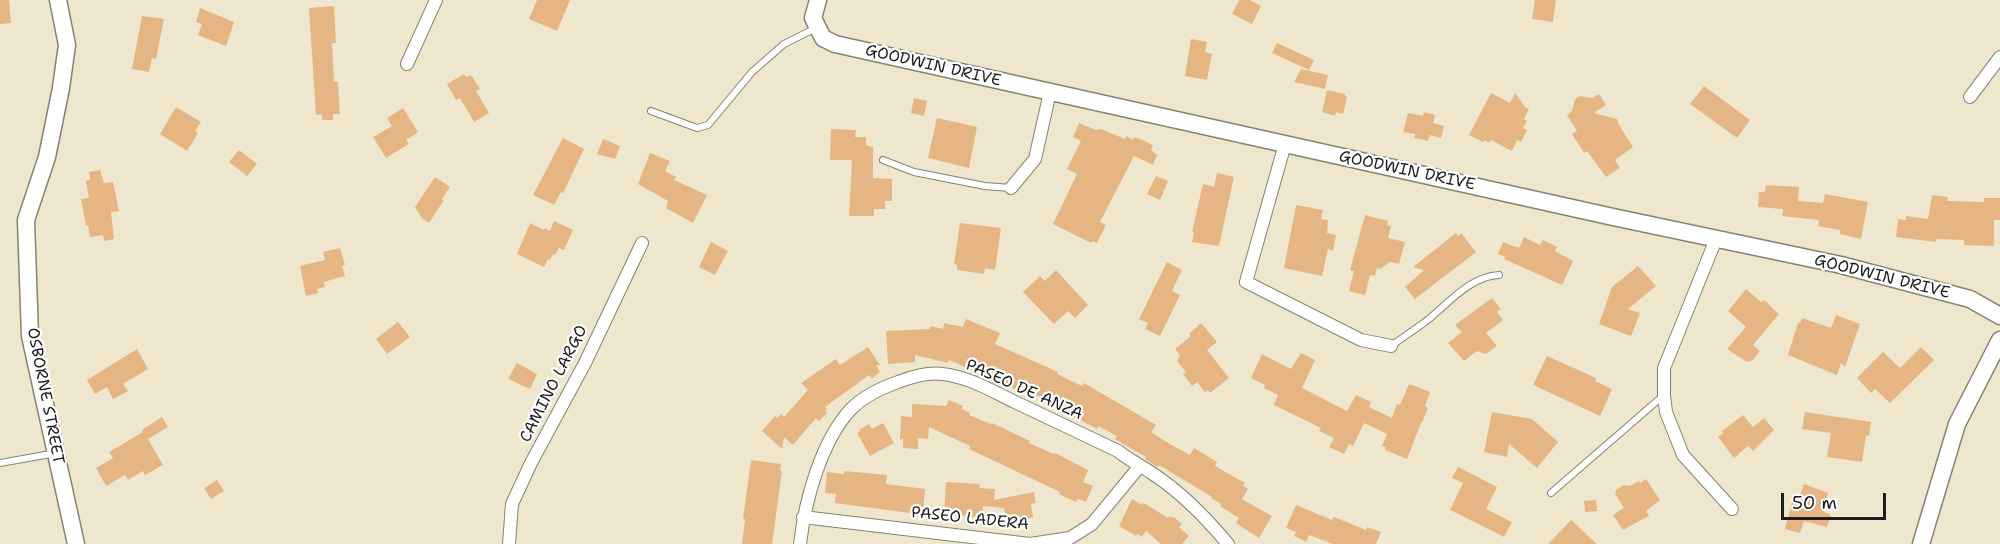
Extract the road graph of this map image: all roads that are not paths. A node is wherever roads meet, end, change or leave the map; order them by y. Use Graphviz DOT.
graph roads {
  1 [pos="58,0"];
  2 [pos="436,0"];
  3 [pos="818,0"];
  4 [pos="817,28"];
  5 [pos="2000,57"];
  6 [pos="407,64"];
  7 [pos="1050,92"];
  8 [pos="1971,97"];
  9 [pos="651,111"];
  10 [pos="1285,144"];
  11 [pos="883,160"];
  12 [pos="1011,188"];
  13 [pos="1716,239"];
  14 [pos="642,243"];
  15 [pos="1499,275"];
  16 [pos="2000,316"];
  17 [pos="2000,340"];
  18 [pos="1391,346"];
  19 [pos="1664,395"];
  20 [pos="56,453"];
  21 [pos="0,463"];
  22 [pos="1139,467"];
  23 [pos="1551,492"];
  24 [pos="1732,509"];
  25 [pos="803,517"];
  26 [pos="76,544"];
  27 [pos="510,544"];
  28 [pos="800,544"];
  29 [pos="1228,544"];
  30 [pos="1921,544"];
  1 -- 20 [label="street, OSBORNE STREET"];
  2 -- 6 [label="street"];
  3 -- 4 [label="street"];
  4 -- 7 [label="street, GOODWIN DRIVE"];
  4 -- 9 [label="lane"];
  5 -- 8 [label="street"];
  7 -- 10 [label="street, GOODWIN DRIVE"];
  7 -- 12 [label="street"];
  10 -- 13 [label="street, GOODWIN DRIVE"];
  10 -- 18 [label="street"];
  11 -- 12 [label="lane"];
  13 -- 16 [label="street, GOODWIN DRIVE"];
  13 -- 19 [label="street"];
  14 -- 27 [label="street, CAMINO LARGO"];
  15 -- 18 [label="lane"];
  17 -- 30 [label="street"];
  19 -- 23 [label="lane"];
  19 -- 24 [label="street"];
  20 -- 21 [label="lane"];
  20 -- 26 [label="street, OSBORNE STREET"];
  22 -- 25 [label="street, PASEO LADERA"];
  22 -- 25 [label="street, PASEO DE ANZA"];
  22 -- 29 [label="street, PASEO DE ANZA"];
  25 -- 28 [label="street, PASEO DE ANZA"];
}
